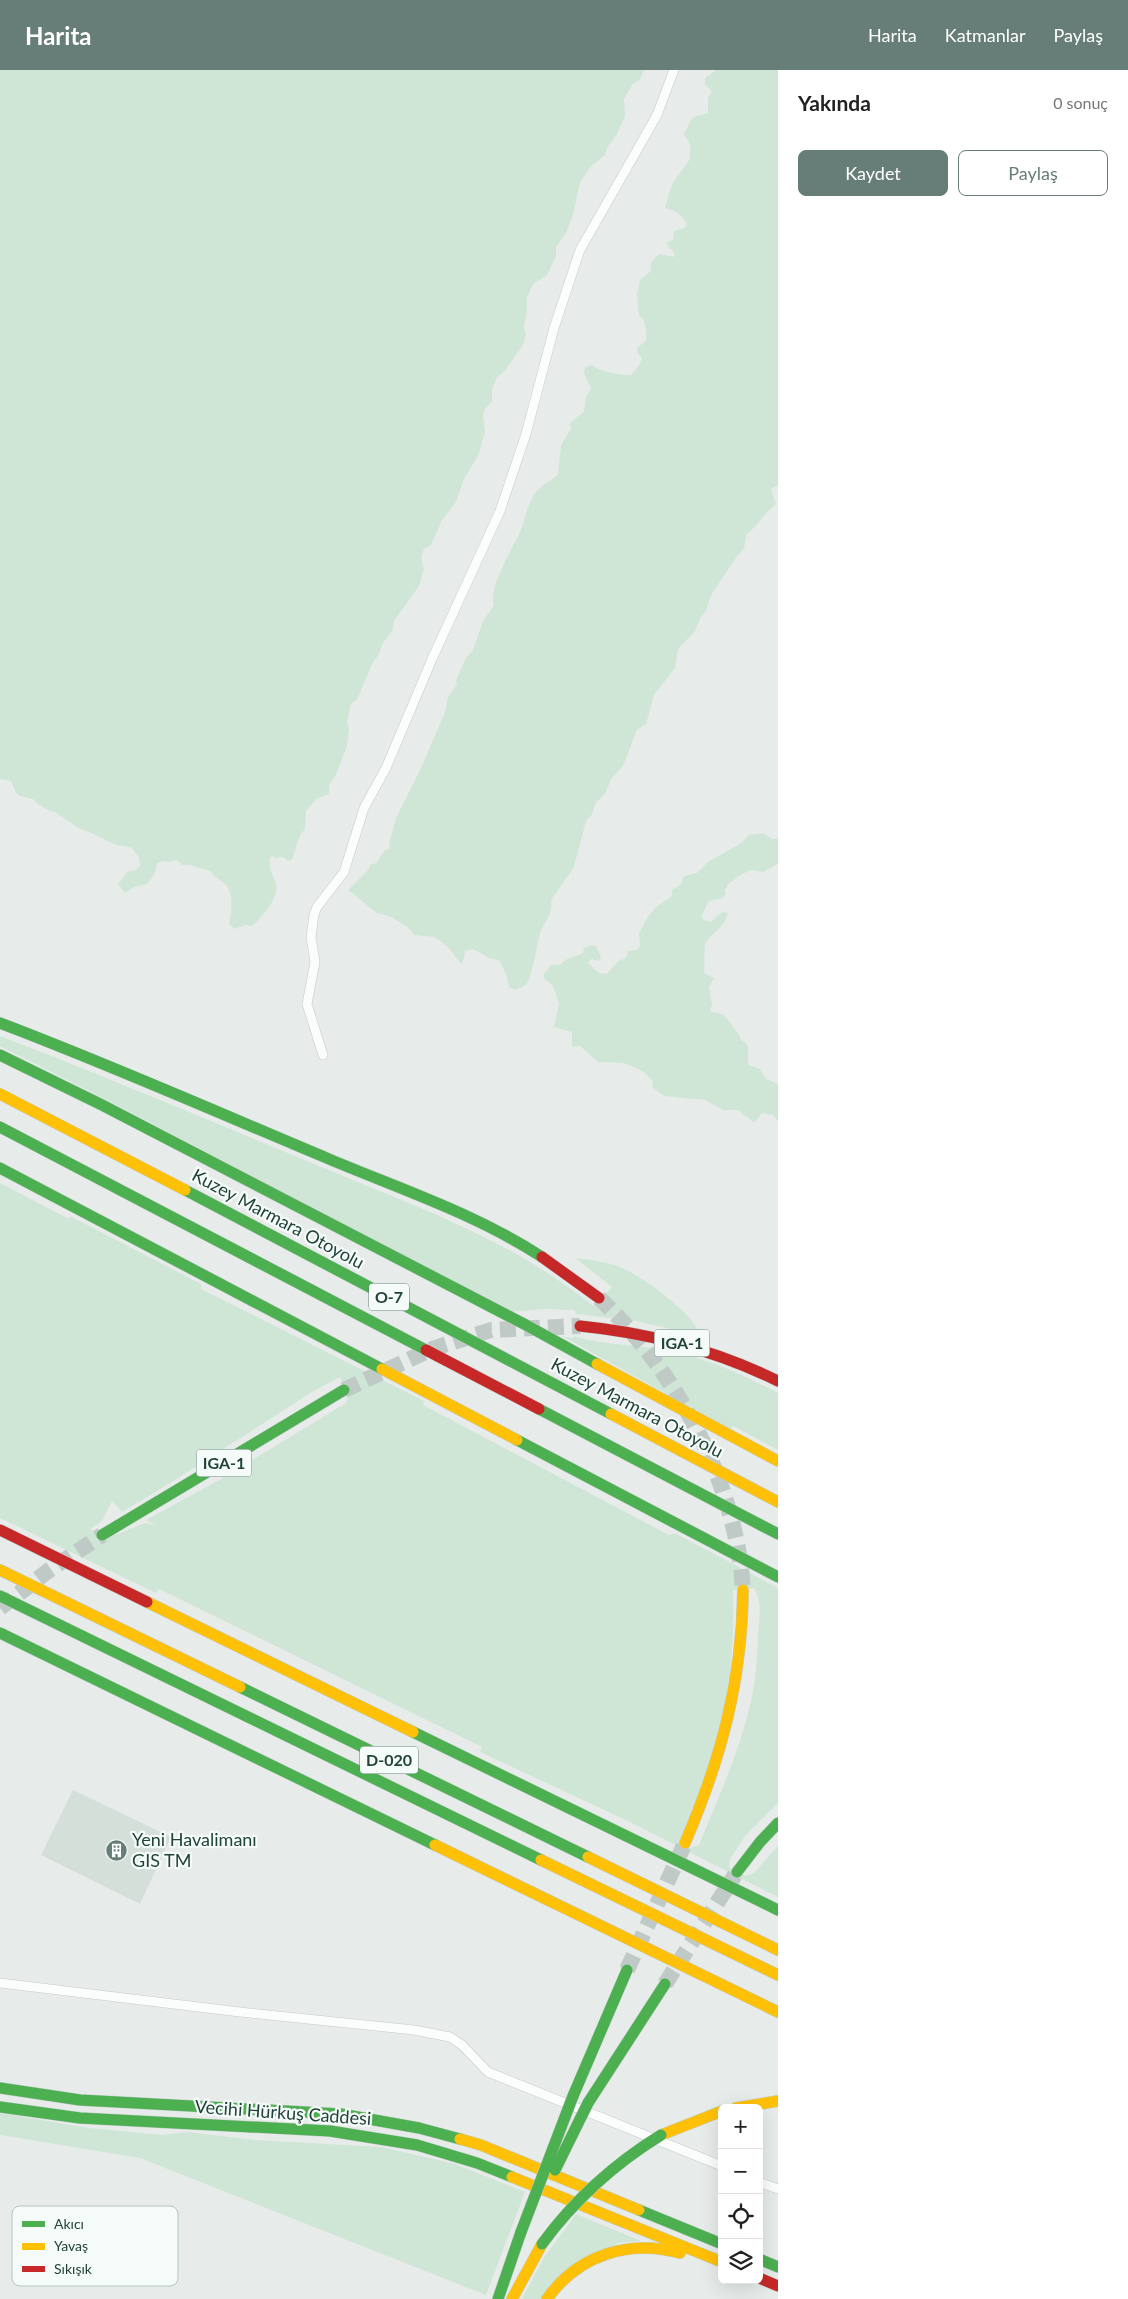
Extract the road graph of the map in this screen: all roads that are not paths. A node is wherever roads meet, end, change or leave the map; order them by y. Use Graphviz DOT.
graph roads {
  1 [pos="674,70"];
  2 [pos="0,1023"];
  3 [pos="0,1055"];
  4 [pos="323,1056"];
  5 [pos="0,1094"];
  6 [pos="0,1127"];
  7 [pos="0,1168"];
  8 [pos="599,1298"];
  9 [pos="580,1326"];
  10 [pos="778,1380"];
  11 [pos="344,1390"];
  12 [pos="778,1462"];
  13 [pos="778,1502"];
  14 [pos="0,1530"];
  15 [pos="778,1534"];
  16 [pos="102,1535"];
  17 [pos="0,1570"];
  18 [pos="778,1577"];
  19 [pos="743,1590"];
  20 [pos="0,1596"];
  21 [pos="0,1633"];
  22 [pos="778,1823"];
  23 [pos="685,1843"];
  24 [pos="738,1872"];
  25 [pos="778,1910"];
  26 [pos="778,1950"];
  27 [pos="627,1970"];
  28 [pos="778,1975"];
  29 [pos="0,1983"];
  30 [pos="665,1984"];
  31 [pos="778,2012"];
  32 [pos="0,2088"];
  33 [pos="778,2101"];
  34 [pos="760,2104"];
  35 [pos="0,2107"];
  36 [pos="718,2112"];
  37 [pos="718,2164"];
  38 [pos="763,2183"];
  39 [pos="778,2189"];
  40 [pos="525,2233"];
  41 [pos="718,2242"];
  42 [pos="710,2258"];
  43 [pos="718,2261"];
  44 [pos="763,2261"];
  45 [pos="778,2267"];
  46 [pos="763,2280"];
  47 [pos="778,2286"];
  48 [pos="498,2299"];
  49 [pos="502,2299"];
  50 [pos="512,2299"];
  51 [pos="547,2299"];
  1 -- 4 [label="street"];
  2 -- 8 [label="main road"];
  3 -- 12 [label="main road"];
  5 -- 13 [label="main road, Kuzey Marmara Otoyolu / O-7"];
  6 -- 15 [label="main road, O-7"];
  7 -- 18 [label="main road"];
  9 -- 10 [label="main road, IGA-1"];
  11 -- 16 [label="main road, IGA-1"];
  14 -- 25 [label="main road"];
  17 -- 26 [label="main road, D-020"];
  19 -- 23 [label="main road"];
  20 -- 28 [label="main road, D-020"];
  21 -- 31 [label="main road"];
  22 -- 24 [label="main road"];
  27 -- 40 [label="main road, bridge"];
  29 -- 37 [label="street"];
  30 -- 40 [label="main road, bridge"];
  32 -- 41 [label="main road, Vecihi Hürkuş Caddesi"];
  33 -- 34 [label="main road"];
  35 -- 42 [label="main road, Vecihi Hürkuş Caddesi"];
  36 -- 50 [label="main road, bridge"];
  38 -- 39 [label="street"];
  40 -- 48 [label="main road"];
  40 -- 49 [label="main road"];
  42 -- 43 [label="main road, Vecihi Hürkuş Caddesi"];
  42 -- 51 [label="main road"];
  44 -- 45 [label="main road"];
  46 -- 47 [label="main road"];
}
